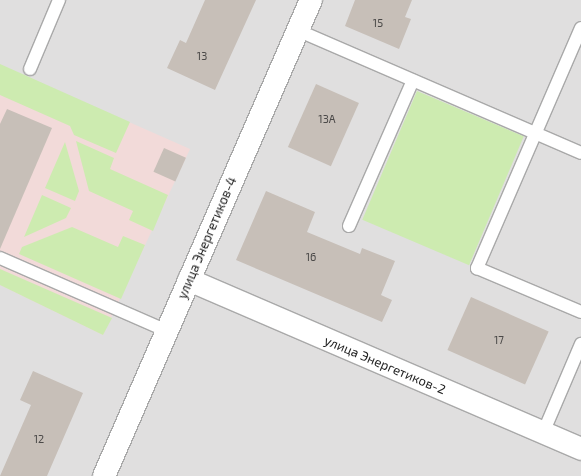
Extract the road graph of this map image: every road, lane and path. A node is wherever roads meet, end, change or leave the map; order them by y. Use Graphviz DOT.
graph roads {
  1 [pos="59,0"];
  2 [pos="310,0"];
  3 [pos="581,28"];
  4 [pos="297,30"];
  5 [pos="30,69"];
  6 [pos="413,80"];
  7 [pos="535,133"];
  8 [pos="581,153"];
  9 [pos="349,226"];
  10 [pos="0,258"];
  11 [pos="189,280"];
  12 [pos="581,312"];
  13 [pos="167,331"];
  14 [pos="581,344"];
  15 [pos="542,433"];
  16 [pos="581,449"];
  17 [pos="104,476"];
  1 -- 5 [label="lane"];
  2 -- 4 [label="street, улица Энергетиков-4"];
  3 -- 7 [label="lane"];
  4 -- 6 [label="lane"];
  4 -- 11 [label="street, улица Энергетиков-4"];
  6 -- 7 [label="lane"];
  6 -- 9 [label="lane"];
  7 -- 8 [label="lane"];
  7 -- 12 [label="lane"];
  10 -- 13 [label="lane"];
  11 -- 13 [label="street, улица Энергетиков-4"];
  11 -- 15 [label="street, улица Энергетиков-2"];
  13 -- 17 [label="street, улица Энергетиков-4"];
  14 -- 15 [label="lane"];
  15 -- 16 [label="street, улица Энергетиков-2"];
}
